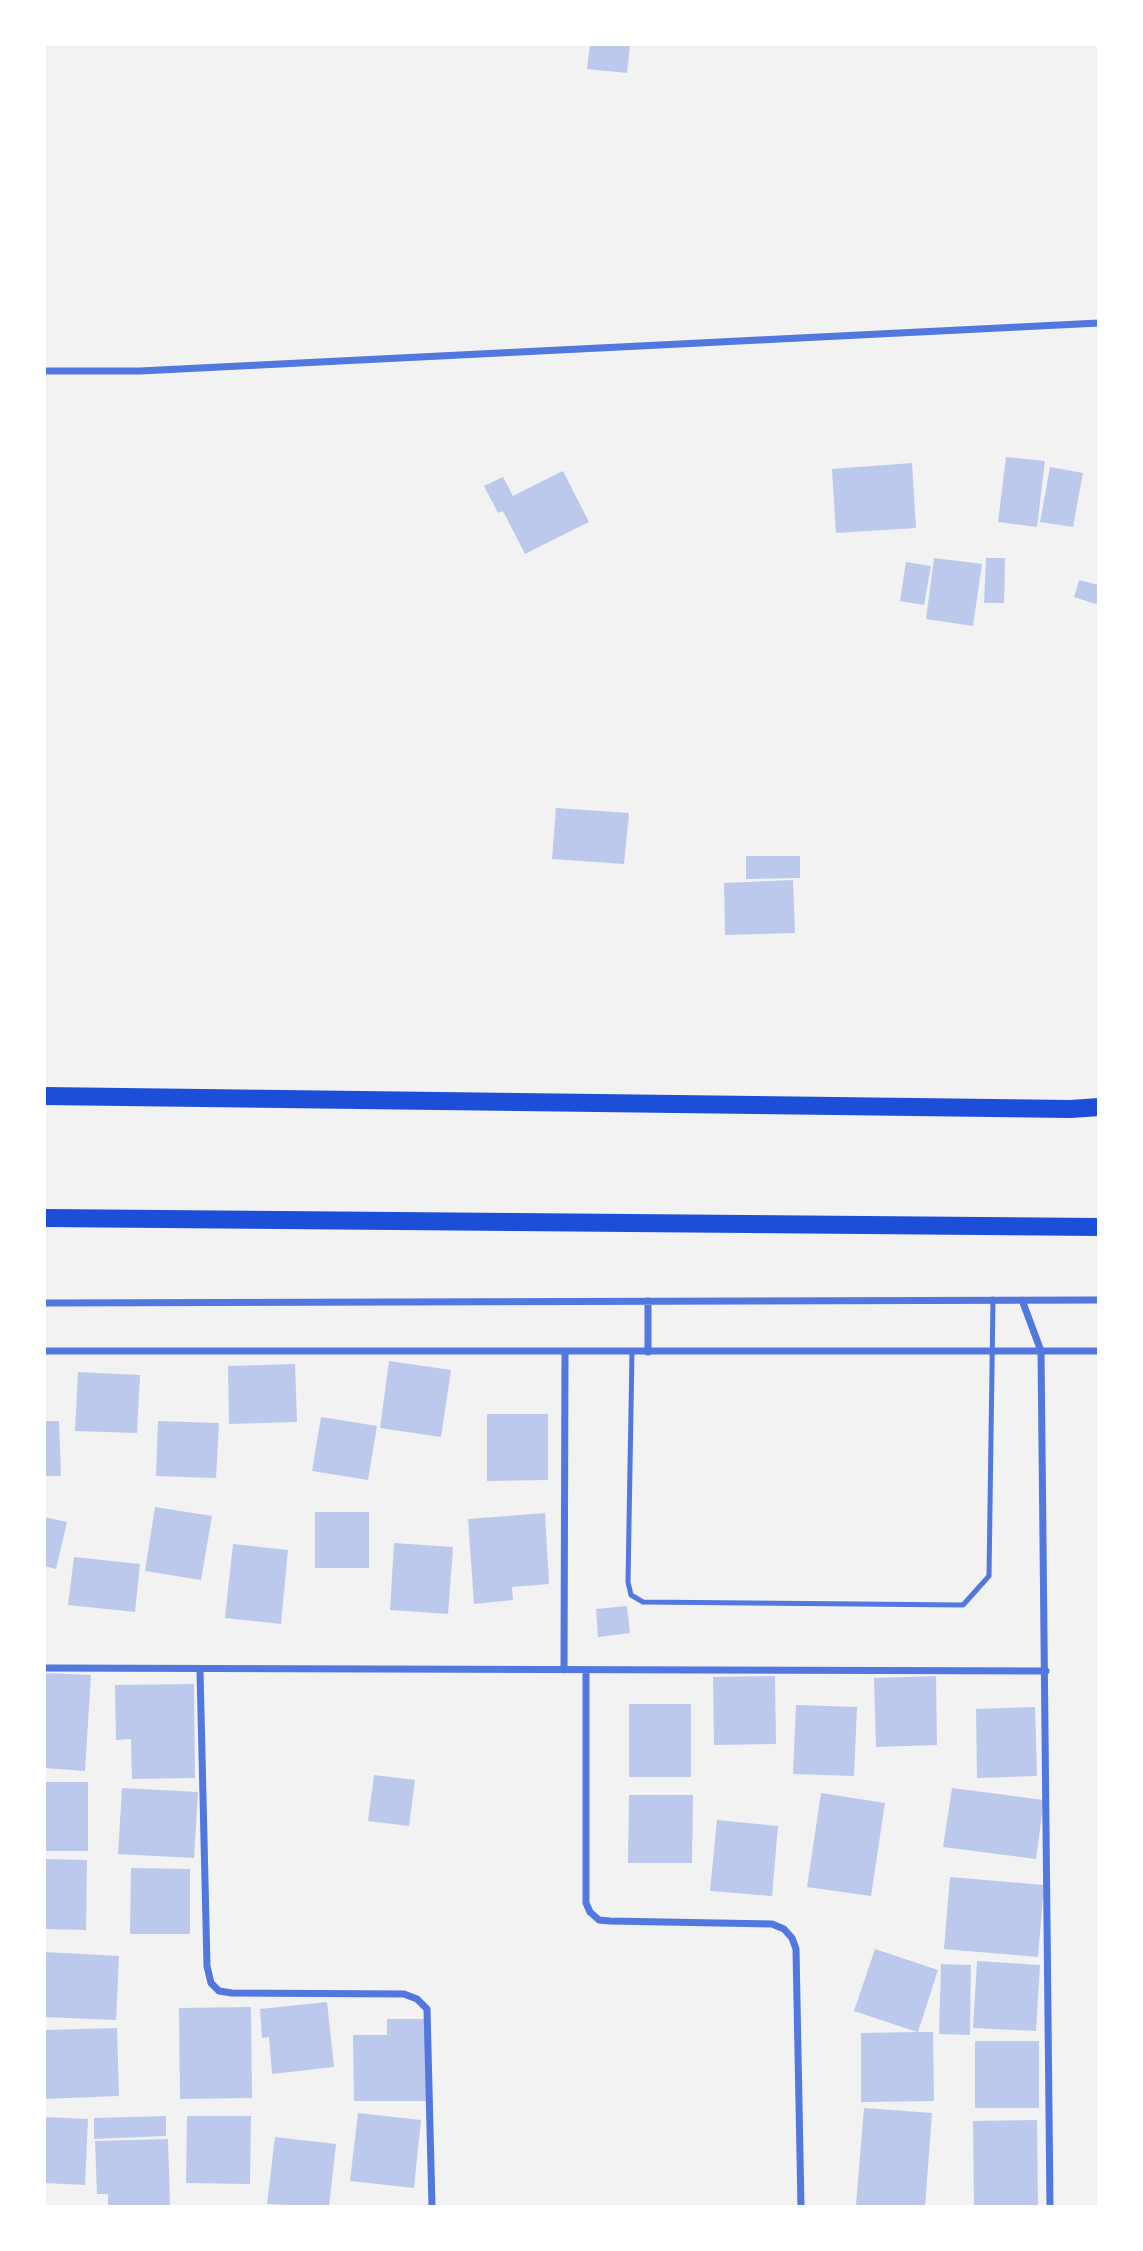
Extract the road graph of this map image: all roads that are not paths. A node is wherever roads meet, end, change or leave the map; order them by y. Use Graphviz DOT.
graph roads {
  1 [pos="1099,323"];
  2 [pos="44,371"];
  3 [pos="44,1096"];
  4 [pos="1099,1107"];
  5 [pos="44,1217"];
  6 [pos="1099,1227"];
  7 [pos="993,1299"];
  8 [pos="1022,1300"];
  9 [pos="1099,1300"];
  10 [pos="648,1301"];
  11 [pos="44,1303"];
  12 [pos="44,1351"];
  13 [pos="993,1351"];
  14 [pos="1041,1351"];
  15 [pos="1099,1351"];
  16 [pos="565,1352"];
  17 [pos="632,1352"];
  18 [pos="648,1352"];
  19 [pos="44,1668"];
  20 [pos="200,1670"];
  21 [pos="564,1670"];
  22 [pos="586,1670"];
  23 [pos="1046,1671"];
  24 [pos="432,2207"];
  25 [pos="801,2207"];
  26 [pos="1051,2207"];
  1 -- 2 [label="street"];
  3 -- 4 [label="main road"];
  5 -- 6 [label="main road"];
  7 -- 8 [label="street"];
  7 -- 10 [label="street"];
  7 -- 13 [label="lane"];
  8 -- 9 [label="street"];
  8 -- 14 [label="street"];
  10 -- 11 [label="street"];
  10 -- 18 [label="street"];
  12 -- 16 [label="street"];
  13 -- 14 [label="street"];
  13 -- 17 [label="lane"];
  13 -- 18 [label="street"];
  14 -- 15 [label="street"];
  14 -- 23 [label="street"];
  16 -- 17 [label="street"];
  16 -- 21 [label="street"];
  17 -- 18 [label="street"];
  19 -- 20 [label="street"];
  20 -- 21 [label="street"];
  20 -- 24 [label="street"];
  21 -- 22 [label="street"];
  22 -- 23 [label="street"];
  22 -- 25 [label="street"];
  23 -- 26 [label="street"];
}
